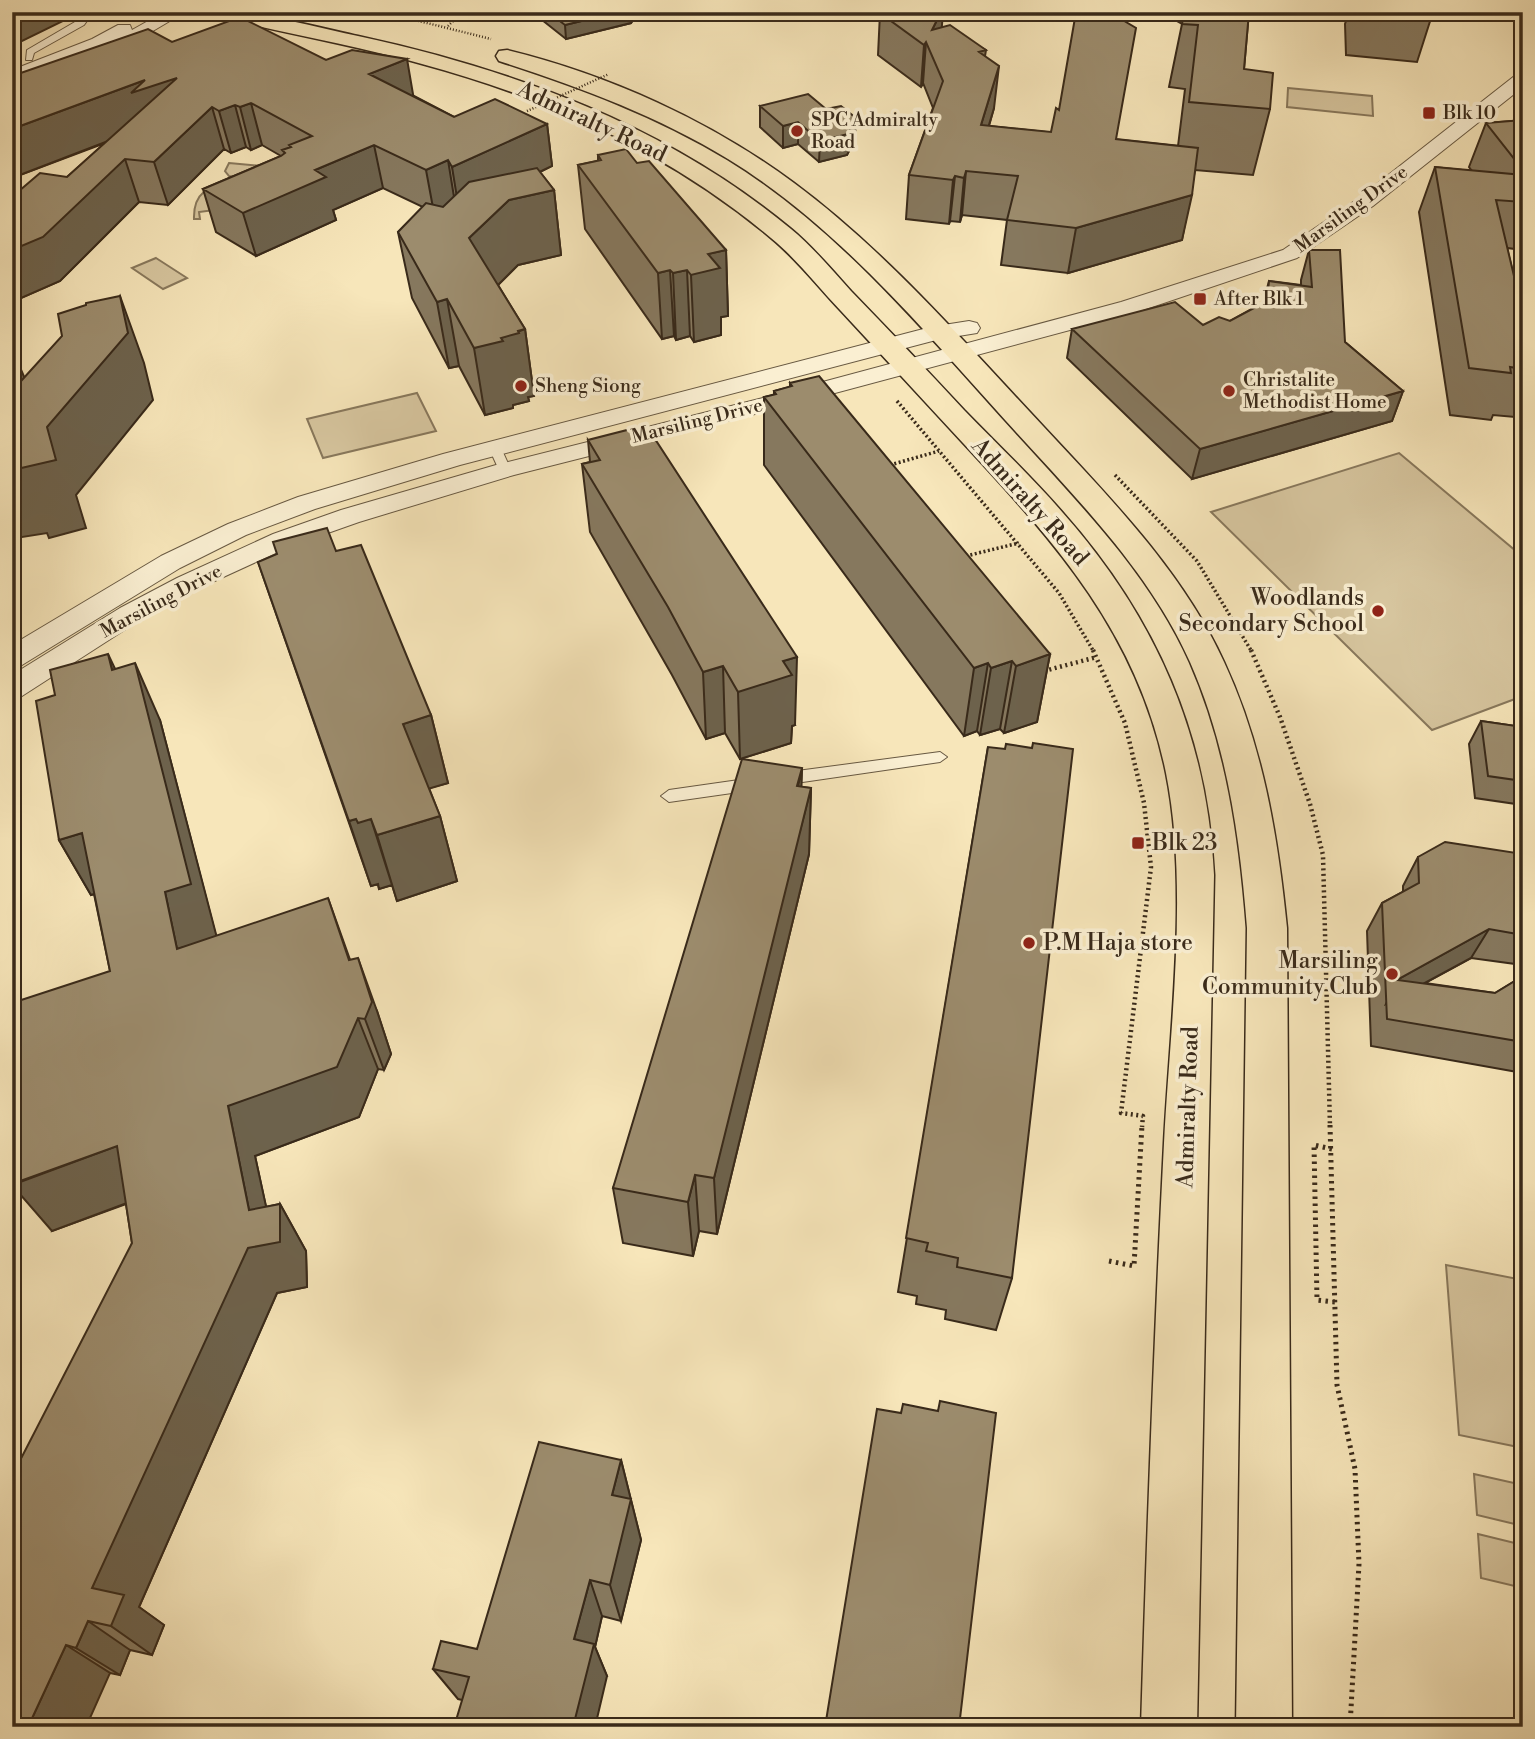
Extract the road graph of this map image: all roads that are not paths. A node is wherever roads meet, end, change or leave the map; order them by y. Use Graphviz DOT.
graph roads {
  1 [pos="72,12"];
  2 [pos="156,12"];
  3 [pos="177,12"];
  4 [pos="220,12"];
  5 [pos="487,50"];
  6 [pos="32,59"];
  7 [pos="1523,64"];
  8 [pos="69,69"];
  9 [pos="12,76"];
  10 [pos="1523,78"];
  11 [pos="12,92"];
  12 [pos="949,342"];
  13 [pos="897,357"];
  14 [pos="500,459"];
  15 [pos="12,658"];
  16 [pos="12,689"];
  17 [pos="940,757"];
  18 [pos="669,796"];
  19 [pos="1168,1727"];
  20 [pos="1264,1727"];
  1 -- 6 [label="lane"];
  2 -- 6 [label="street"];
  3 -- 8 [label="street"];
  4 -- 13 [label="main road, Admiralty Road"];
  5 -- 12 [label="main road, Admiralty Road"];
  6 -- 8 [label="lane"];
  6 -- 9 [label="street"];
  7 -- 12 [label="street, Marsiling Drive"];
  8 -- 11 [label="street"];
  10 -- 12 [label="street, Marsiling Drive"];
  12 -- 13 [label="street, Marsiling Drive"];
  12 -- 20 [label="main road, Admiralty Road"];
  13 -- 14 [label="street, Marsiling Drive"];
  13 -- 19 [label="main road, Admiralty Road"];
  14 -- 15 [label="street, Marsiling Drive"];
  14 -- 16 [label="street, Marsiling Drive"];
  17 -- 18 [label="lane"];
}
